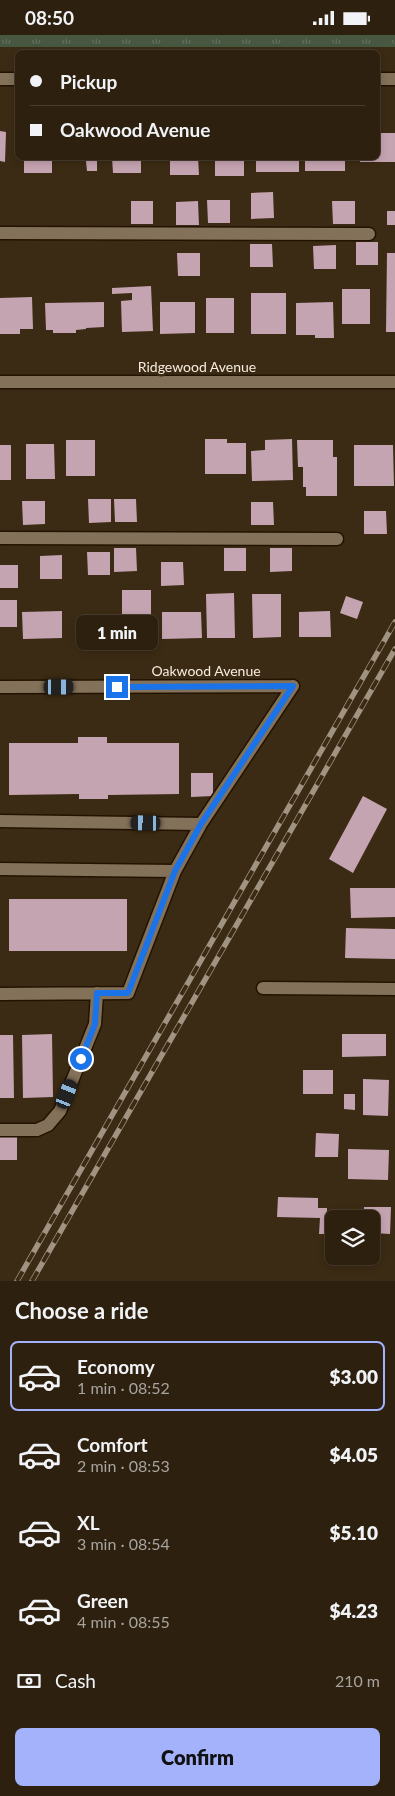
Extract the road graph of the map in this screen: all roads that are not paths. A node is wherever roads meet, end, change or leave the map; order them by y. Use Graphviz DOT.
graph roads {
  1 [pos="0,79"];
  2 [pos="15,79"];
  3 [pos="380,79"];
  4 [pos="395,79"];
  5 [pos="0,233"];
  6 [pos="369,234"];
  7 [pos="0,382"];
  8 [pos="395,382"];
  9 [pos="0,538"];
  10 [pos="336,539"];
  11 [pos="0,687"];
  12 [pos="0,821"];
  13 [pos="201,824"];
  14 [pos="0,869"];
  15 [pos="175,871"];
  16 [pos="263,988"];
  17 [pos="395,989"];
  18 [pos="97,993"];
  19 [pos="0,994"];
  20 [pos="0,1130"];
  1 -- 2 [label="street"];
  3 -- 4 [label="street"];
  5 -- 6 [label="street"];
  7 -- 8 [label="street, Ridgewood Avenue"];
  9 -- 10 [label="street"];
  11 -- 13 [label="street, Oakwood Avenue"];
  12 -- 13 [label="street"];
  13 -- 15 [label="street"];
  14 -- 15 [label="street"];
  15 -- 18 [label="street"];
  16 -- 17 [label="street"];
  18 -- 19 [label="street"];
  18 -- 20 [label="street"];
}
